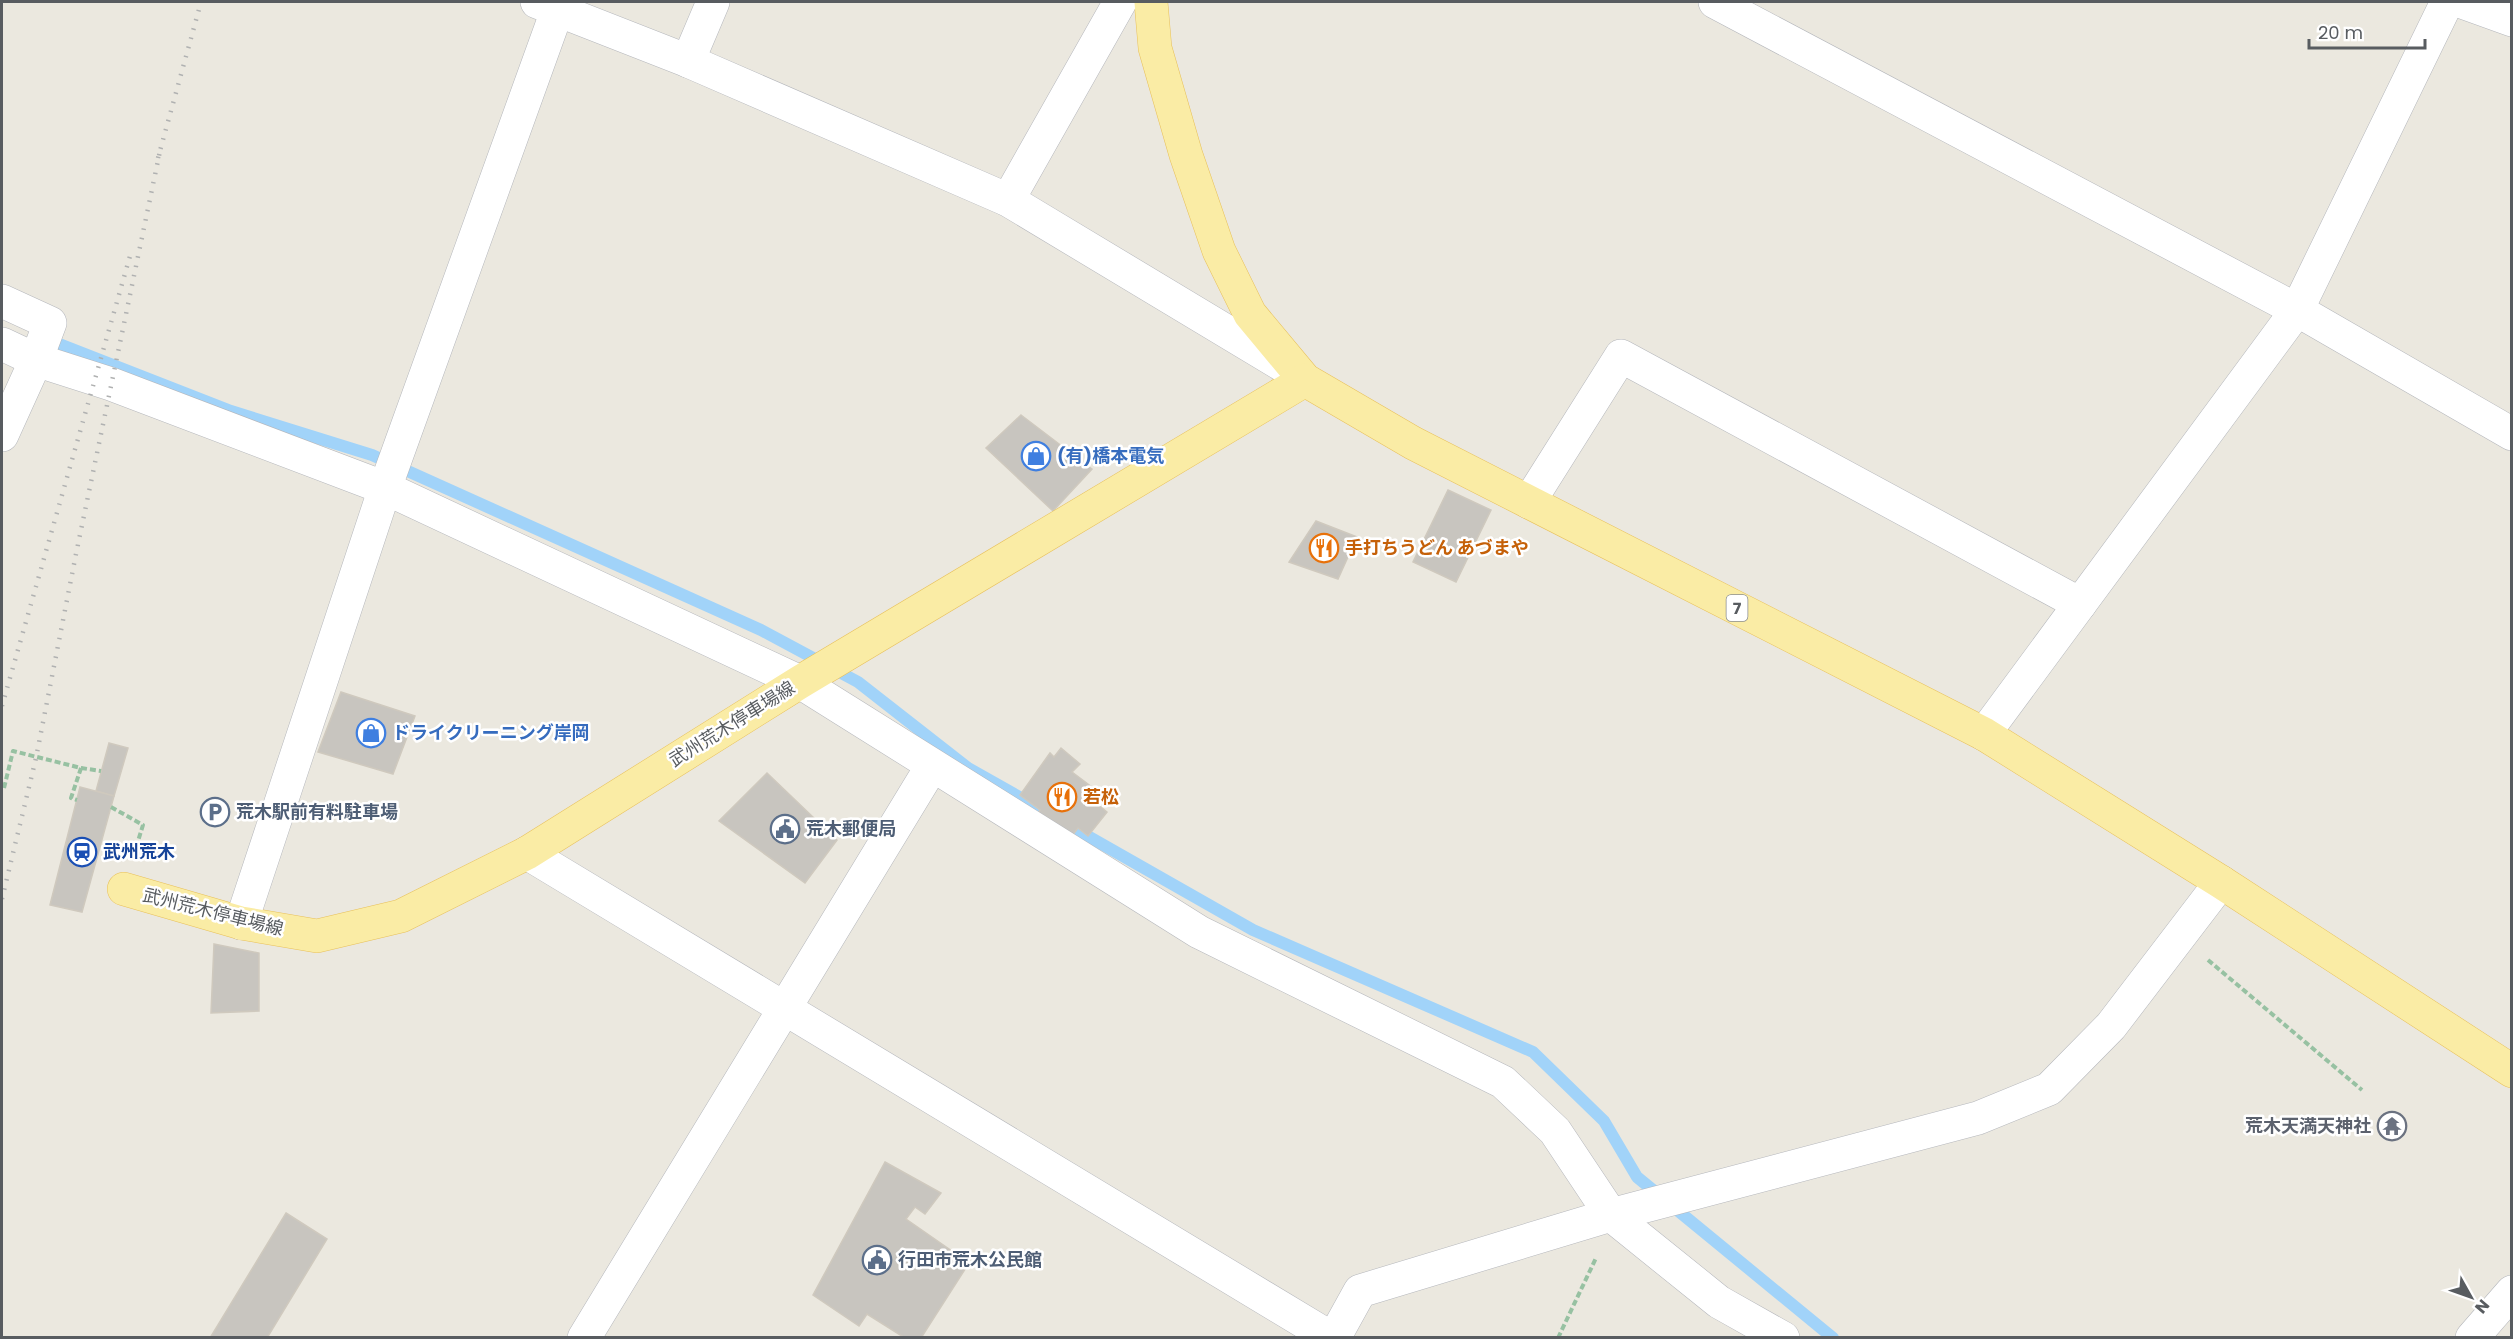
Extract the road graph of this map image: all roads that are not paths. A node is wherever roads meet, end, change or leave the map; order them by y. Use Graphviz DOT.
graph roads {
  1 [pos="713,2"];
  2 [pos="1120,2"];
  3 [pos="1151,2"];
  4 [pos="1715,2"];
  5 [pos="2447,2"];
  6 [pos="2462,2"];
  7 [pos="547,6"];
  8 [pos="2511,20"];
  9 [pos="688,61"];
  10 [pos="1008,200"];
  11 [pos="2,301"];
  12 [pos="2296,310"];
  13 [pos="2,344"];
  14 [pos="36,360"];
  15 [pos="1305,380"];
  16 [pos="2511,434"];
  17 [pos="2,435"];
  18 [pos="385,488"];
  19 [pos="1529,502"];
  20 [pos="2080,604"];
  21 [pos="800,682"];
  22 [pos="1984,734"];
  23 [pos="932,766"];
  24 [pos="527,853"];
  25 [pos="2221,882"];
  26 [pos="124,889"];
  27 [pos="241,922"];
  28 [pos="784,1009"];
  29 [pos="2511,1071"];
  30 [pos="1611,1215"];
  31 [pos="2511,1292"];
  32 [pos="584,1338"];
  33 [pos="1333,1338"];
  34 [pos="1783,1338"];
  35 [pos="2472,1338"];
  1 -- 9 [label="street"];
  2 -- 10 [label="street"];
  3 -- 15 [label="main road, 7"];
  4 -- 12 [label="street"];
  5 -- 12 [label="street"];
  6 -- 8 [label="street"];
  7 -- 9 [label="street"];
  7 -- 18 [label="street"];
  9 -- 10 [label="street"];
  10 -- 15 [label="street"];
  11 -- 14 [label="street"];
  12 -- 16 [label="street"];
  12 -- 20 [label="street"];
  13 -- 14 [label="street"];
  14 -- 17 [label="street"];
  14 -- 18 [label="street"];
  15 -- 19 [label="main road, 7"];
  15 -- 21 [label="main road, 武州荒木停車場線"];
  18 -- 21 [label="street"];
  18 -- 27 [label="street"];
  19 -- 20 [label="street"];
  19 -- 22 [label="main road, 7"];
  20 -- 22 [label="street"];
  21 -- 23 [label="street"];
  21 -- 24 [label="main road, 武州荒木停車場線"];
  22 -- 25 [label="main road, 7"];
  23 -- 28 [label="street"];
  23 -- 30 [label="street"];
  24 -- 27 [label="main road, 武州荒木停車場線"];
  24 -- 28 [label="street"];
  25 -- 29 [label="main road, 7"];
  25 -- 30 [label="street"];
  26 -- 27 [label="main road, 武州荒木停車場線"];
  28 -- 32 [label="street"];
  28 -- 33 [label="street"];
  30 -- 33 [label="street"];
  30 -- 34 [label="street"];
  31 -- 35 [label="street"];
}
